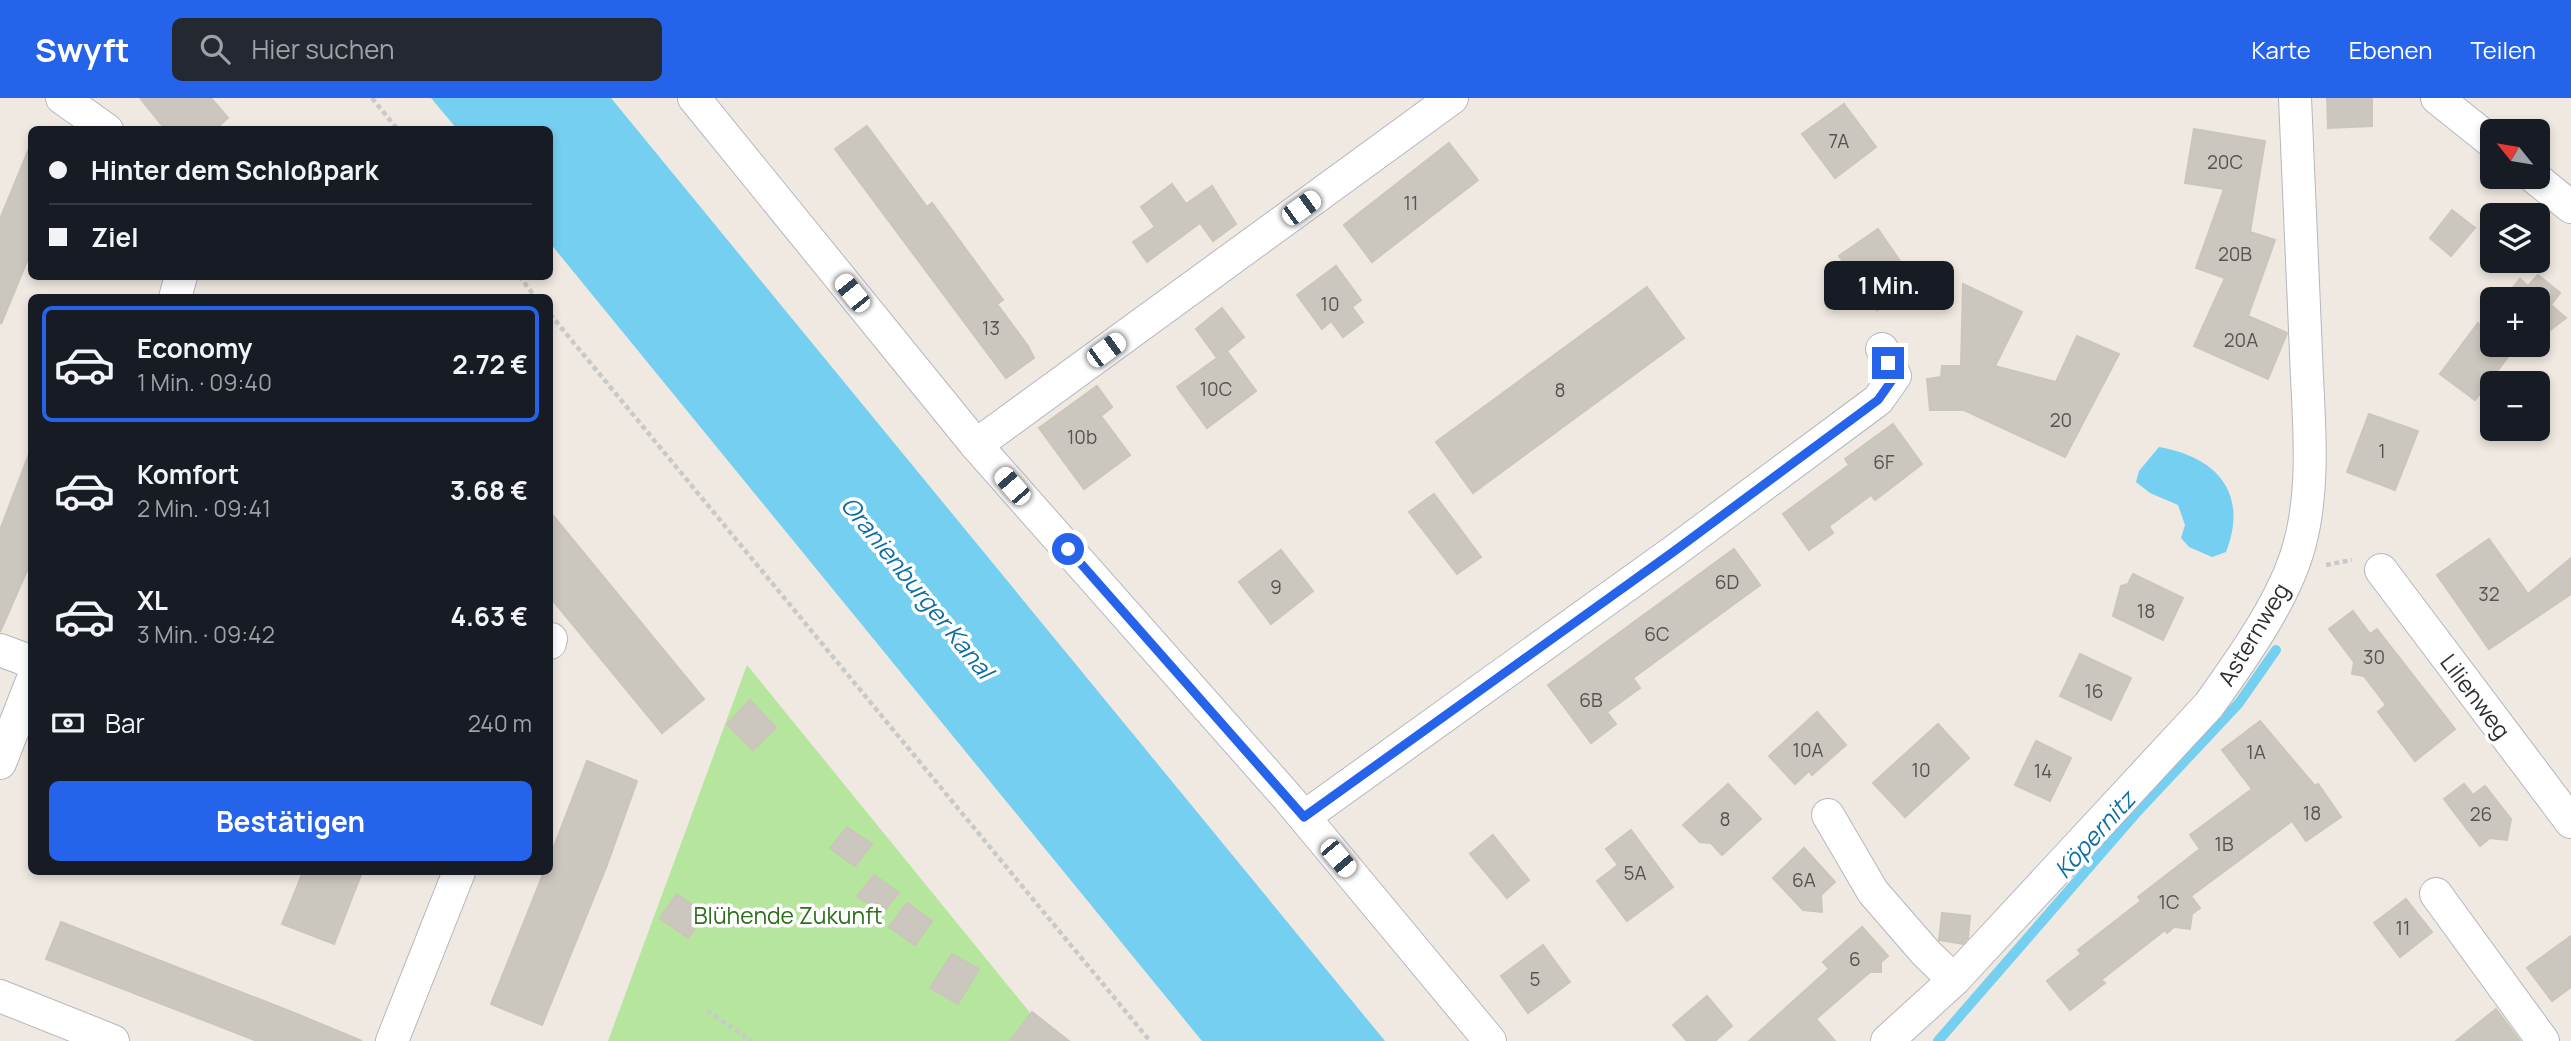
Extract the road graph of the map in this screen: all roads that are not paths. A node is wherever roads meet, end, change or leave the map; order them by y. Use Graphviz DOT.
graph roads {
  1 [pos="61,98"];
  2 [pos="694,98"];
  3 [pos="1452,98"];
  4 [pos="2295,98"];
  5 [pos="2437,98"];
  6 [pos="2472,108"];
  7 [pos="101,126"];
  8 [pos="2549,189"];
  9 [pos="2571,207"];
  10 [pos="1882,349"];
  11 [pos="976,445"];
  12 [pos="2381,570"];
  13 [pos="0,650"];
  14 [pos="28,660"];
  15 [pos="28,691"];
  16 [pos="0,764"];
  17 [pos="1828,815"];
  18 [pos="1304,817"];
  19 [pos="2571,822"];
  20 [pos="458,875"];
  21 [pos="2435,894"];
  22 [pos="1954,980"];
  23 [pos="0,996"];
  24 [pos="113,1041"];
  25 [pos="393,1041"];
  26 [pos="1490,1041"];
  27 [pos="1887,1041"];
  28 [pos="2543,1041"];
  1 -- 7 [label="street"];
  2 -- 11 [label="street"];
  3 -- 11 [label="street"];
  4 -- 22 [label="street, Asternweg"];
  5 -- 6 [label="street"];
  8 -- 9 [label="street"];
  10 -- 18 [label="street"];
  11 -- 18 [label="street"];
  12 -- 19 [label="street, Lilienweg"];
  13 -- 14 [label="street"];
  15 -- 16 [label="street"];
  17 -- 22 [label="street"];
  18 -- 26 [label="street"];
  20 -- 25 [label="street"];
  21 -- 28 [label="street"];
  22 -- 27 [label="street, Asternweg"];
  23 -- 24 [label="street"];
}
